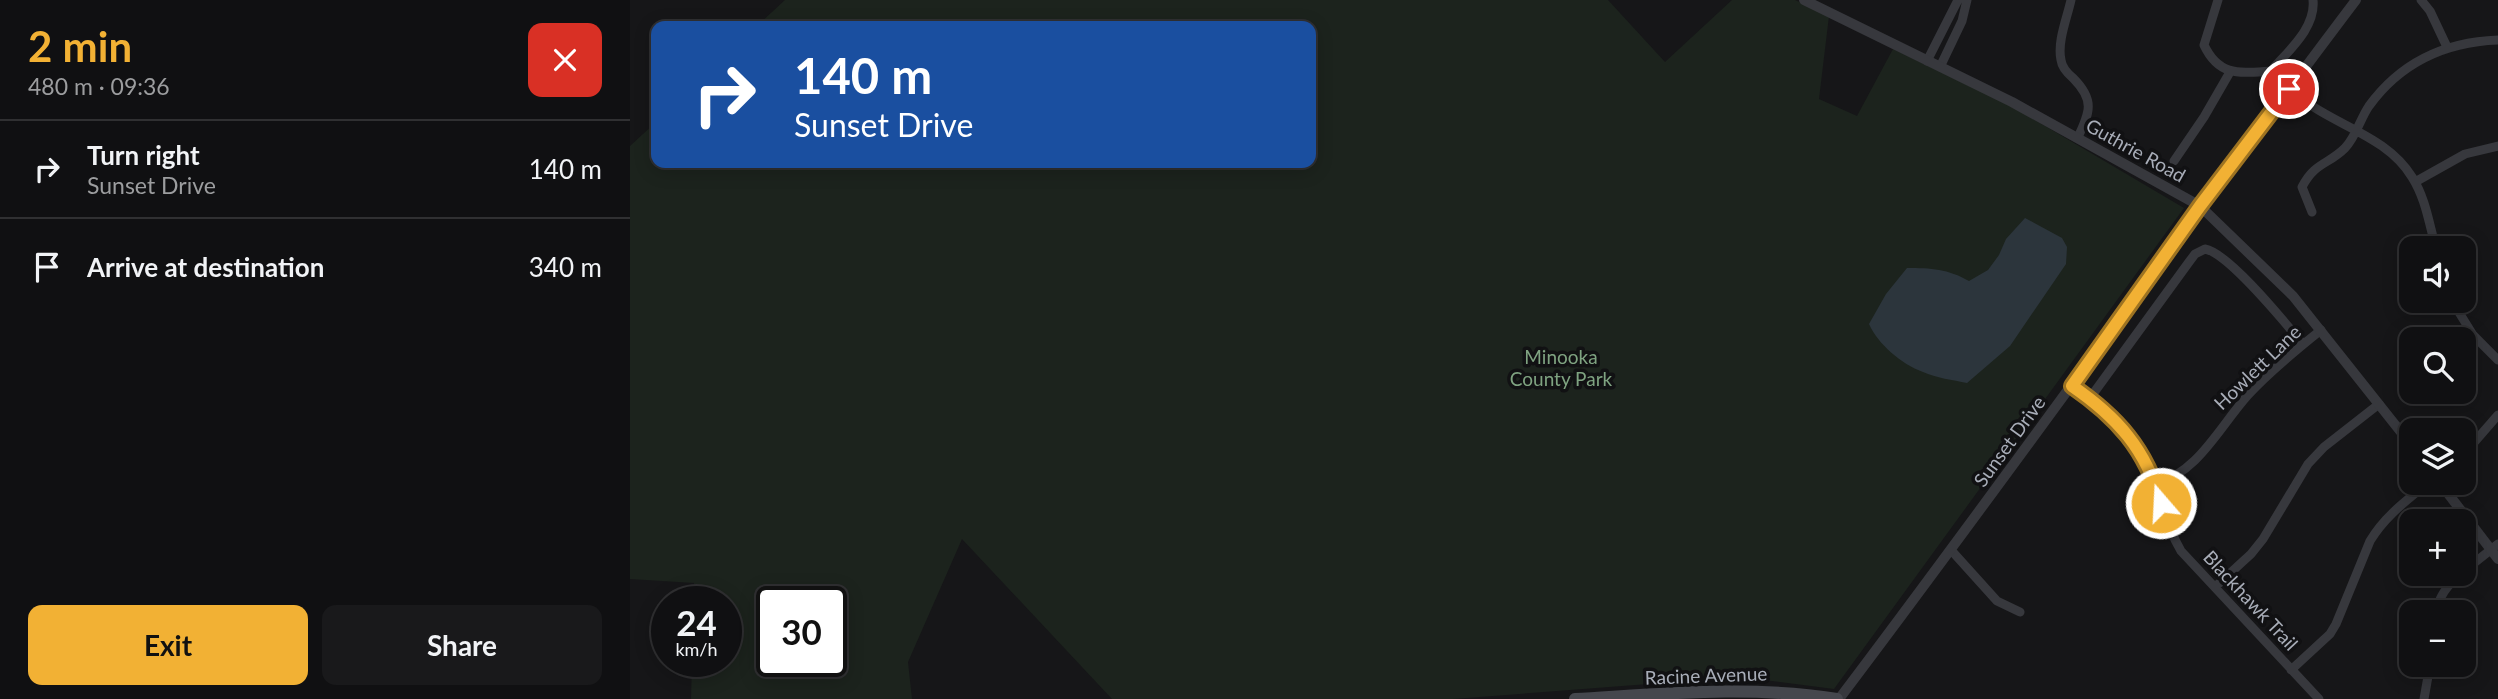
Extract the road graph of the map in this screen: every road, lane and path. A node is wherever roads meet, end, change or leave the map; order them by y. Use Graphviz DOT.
graph roads {
  1 [pos="1804,0"];
  2 [pos="1958,0"];
  3 [pos="1967,0"];
  4 [pos="2071,0"];
  5 [pos="2218,0"];
  6 [pos="2313,0"];
  7 [pos="2356,0"];
  8 [pos="2421,0"];
  9 [pos="1944,27"];
  10 [pos="1956,34"];
  11 [pos="2498,40"];
  12 [pos="2447,47"];
  13 [pos="1927,61"];
  14 [pos="1940,67"];
  15 [pos="2271,71"];
  16 [pos="2230,72"];
  17 [pos="2289,89"];
  18 [pos="2356,130"];
  19 [pos="2078,137"];
  20 [pos="2498,145"];
  21 [pos="2174,161"];
  22 [pos="2415,181"];
  23 [pos="2200,206"];
  24 [pos="2312,212"];
  25 [pos="2433,236"];
  26 [pos="2459,313"];
  27 [pos="2321,330"];
  28 [pos="2303,344"];
  29 [pos="2498,360"];
  30 [pos="2072,386"];
  31 [pos="2090,398"];
  32 [pos="2379,404"];
  33 [pos="2498,415"];
  34 [pos="2399,429"];
  35 [pos="2476,440"];
  36 [pos="2155,484"];
  37 [pos="2412,495"];
  38 [pos="2450,495"];
  39 [pos="1951,550"];
  40 [pos="2496,551"];
  41 [pos="2476,564"];
  42 [pos="2215,587"];
  43 [pos="2020,612"];
  44 [pos="2291,670"];
  45 [pos="2428,677"];
  46 [pos="1680,696"];
  47 [pos="1575,699"];
  48 [pos="1838,699"];
  49 [pos="2319,699"];
  50 [pos="2424,699"];
  1 -- 13 [label="street, Guthrie Road"];
  2 -- 9 [label="street"];
  3 -- 10 [label="street"];
  4 -- 19 [label="street"];
  5 -- 16 [label="street"];
  6 -- 15 [label="street"];
  7 -- 17 [label="street, Sunset Drive"];
  8 -- 12 [label="street"];
  9 -- 10 [label="street"];
  9 -- 13 [label="street"];
  10 -- 14 [label="street"];
  11 -- 12 [label="street"];
  12 -- 18 [label="street"];
  13 -- 14 [label="street, Guthrie Road"];
  14 -- 19 [label="street, Guthrie Road"];
  15 -- 16 [label="street"];
  15 -- 17 [label="street"];
  16 -- 21 [label="street"];
  17 -- 18 [label="street"];
  17 -- 23 [label="street, Sunset Drive"];
  18 -- 22 [label="street"];
  18 -- 24 [label="street"];
  19 -- 23 [label="street, Guthrie Road"];
  20 -- 22 [label="street"];
  22 -- 25 [label="street"];
  23 -- 27 [label="street, Guthrie Road"];
  23 -- 30 [label="street, Sunset Drive"];
  26 -- 29 [label="street"];
  27 -- 28 [label="street, Howlett Lane"];
  27 -- 32 [label="street, Guthrie Road"];
  28 -- 31 [label="street"];
  28 -- 36 [label="street, Howlett Lane"];
  30 -- 31 [label="street, Blackhawk Trail"];
  30 -- 39 [label="street, Sunset Drive"];
  31 -- 36 [label="street, Blackhawk Trail"];
  32 -- 34 [label="street, Guthrie Road"];
  32 -- 42 [label="street"];
  33 -- 35 [label="street"];
  36 -- 42 [label="street, Blackhawk Trail"];
  37 -- 44 [label="street"];
  38 -- 40 [label="street"];
  39 -- 43 [label="street"];
  39 -- 48 [label="street, Sunset Drive"];
  40 -- 41 [label="street"];
  42 -- 44 [label="street, Blackhawk Trail"];
  44 -- 49 [label="street, Blackhawk Trail"];
  45 -- 50 [label="street"];
  46 -- 47 [label="main road, Racine Avenue"];
  46 -- 48 [label="main road, Racine Avenue"];
}
